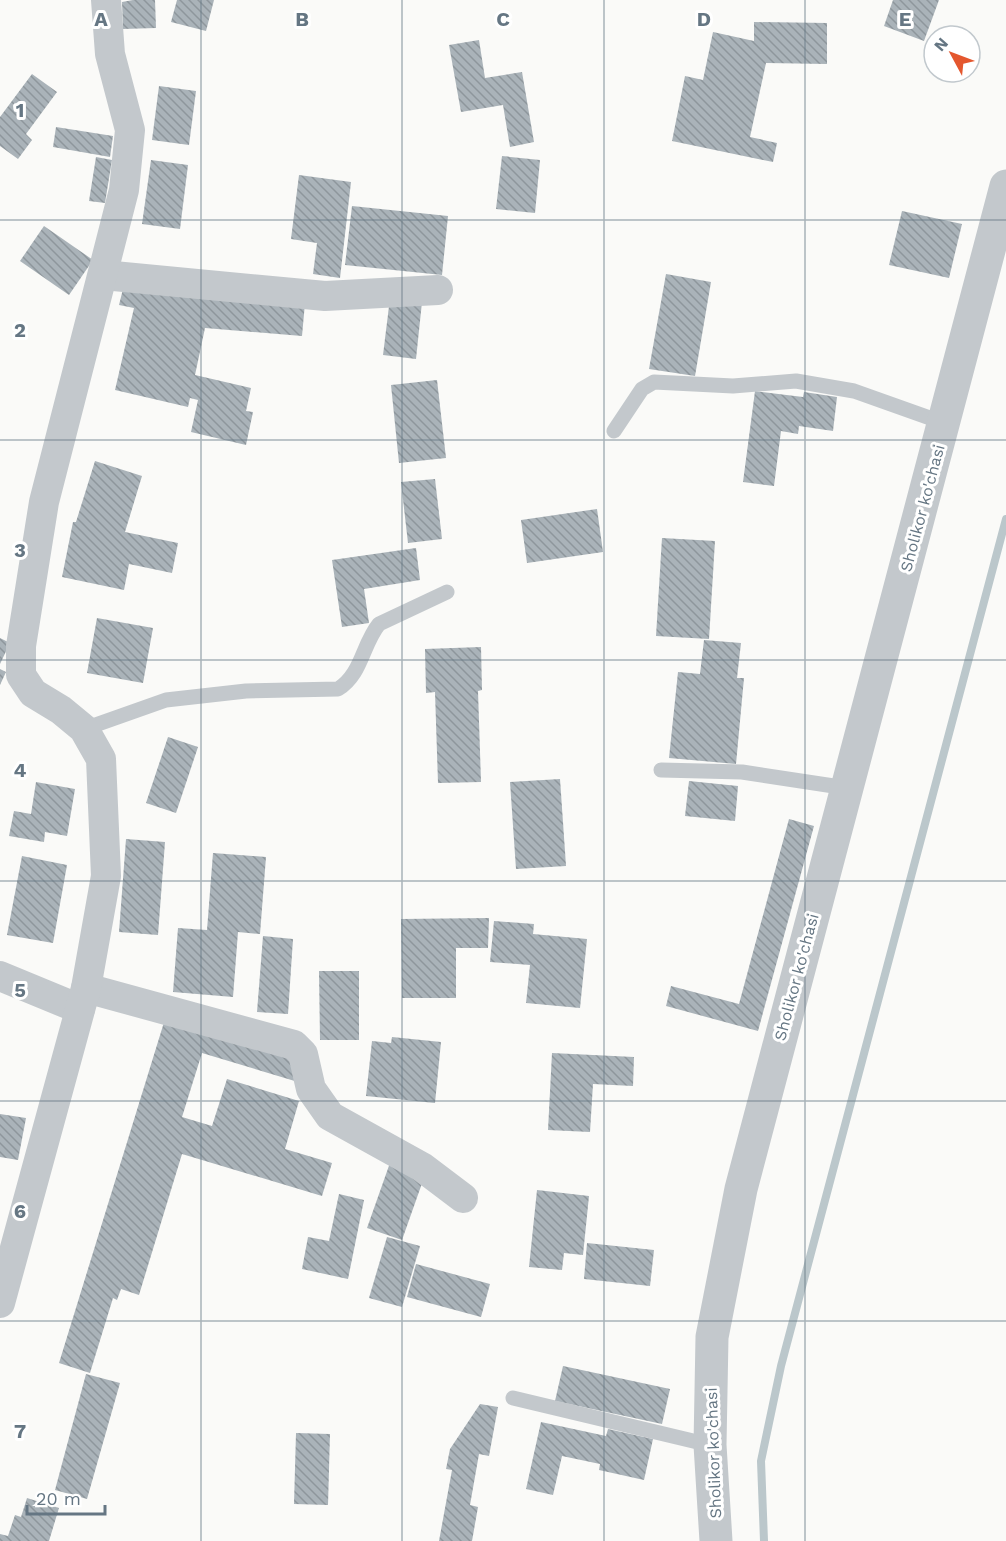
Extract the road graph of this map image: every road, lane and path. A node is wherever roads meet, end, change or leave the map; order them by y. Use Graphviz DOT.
graph roads {
  1 [pos="106,0"];
  2 [pos="1006,186"];
  3 [pos="103,275"];
  4 [pos="438,290"];
  5 [pos="944,423"];
  6 [pos="614,431"];
  7 [pos="447,592"];
  8 [pos="84,729"];
  9 [pos="661,770"];
  10 [pos="847,788"];
  11 [pos="0,976"];
  12 [pos="83,999"];
  13 [pos="463,1198"];
  14 [pos="0,1303"];
  15 [pos="513,1398"];
  16 [pos="710,1445"];
  17 [pos="716,1541"];
  1 -- 3 [label="street"];
  2 -- 5 [label="street, Sholikor ko'chasi"];
  3 -- 4 [label="street"];
  3 -- 8 [label="street"];
  5 -- 6 [label="lane"];
  5 -- 10 [label="street, Sholikor ko'chasi"];
  7 -- 8 [label="lane"];
  8 -- 12 [label="street"];
  9 -- 10 [label="lane"];
  10 -- 16 [label="street, Sholikor ko'chasi"];
  11 -- 12 [label="street"];
  12 -- 13 [label="street"];
  12 -- 14 [label="street"];
  15 -- 16 [label="lane"];
  16 -- 17 [label="street, Sholikor ko'chasi"];
}
